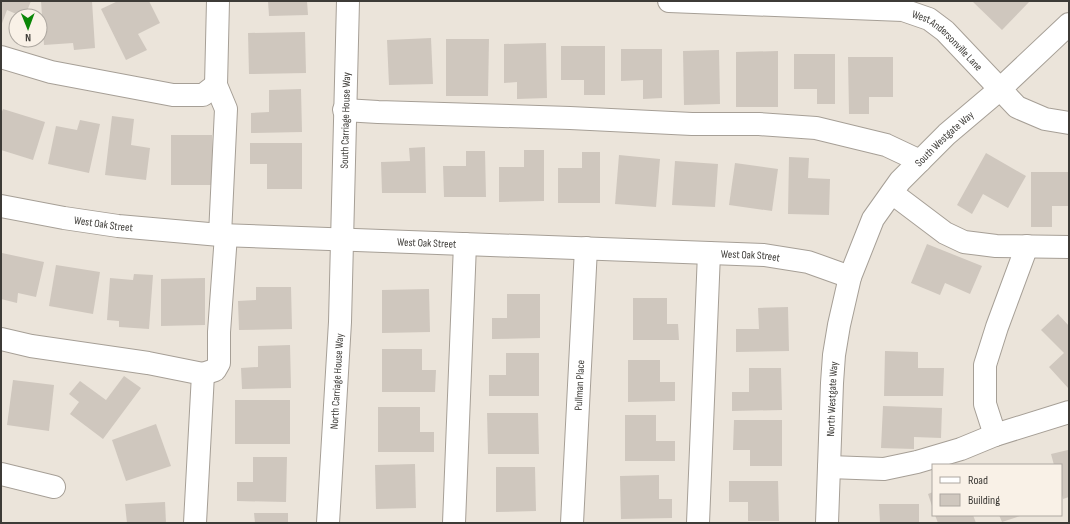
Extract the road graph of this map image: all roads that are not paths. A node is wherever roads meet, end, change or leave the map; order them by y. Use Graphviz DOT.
graph roads {
  1 [pos="218,1"];
  2 [pos="348,1"];
  3 [pos="669,1"];
  4 [pos="911,7"];
  5 [pos="1069,24"];
  6 [pos="1,57"];
  7 [pos="216,85"];
  8 [pos="999,90"];
  9 [pos="344,110"];
  10 [pos="1069,123"];
  11 [pos="920,161"];
  12 [pos="892,193"];
  13 [pos="1,206"];
  14 [pos="223,235"];
  15 [pos="341,239"];
  16 [pos="465,244"];
  17 [pos="1027,246"];
  18 [pos="1069,247"];
  19 [pos="586,248"];
  20 [pos="709,252"];
  21 [pos="850,277"];
  22 [pos="1,339"];
  23 [pos="203,374"];
  24 [pos="1069,412"];
  25 [pos="995,434"];
  26 [pos="830,467"];
  27 [pos="1,474"];
  28 [pos="54,487"];
  29 [pos="195,523"];
  30 [pos="328,523"];
  31 [pos="454,523"];
  32 [pos="572,523"];
  33 [pos="698,523"];
  34 [pos="827,523"];
  1 -- 7 [label="street"];
  2 -- 9 [label="street, South Carriage House Way"];
  3 -- 4 [label="street, West Andersonville Lane"];
  4 -- 8 [label="street, West Andersonville Lane"];
  5 -- 8 [label="street, South Westgate Way"];
  6 -- 7 [label="street"];
  7 -- 14 [label="street"];
  8 -- 10 [label="street, West Andersonville Lane"];
  8 -- 11 [label="street, South Westgate Way"];
  9 -- 11 [label="street"];
  9 -- 15 [label="street, South Carriage House Way"];
  11 -- 12 [label="street, South Westgate Way"];
  12 -- 17 [label="street"];
  12 -- 21 [label="street, South Westgate Way"];
  13 -- 14 [label="street, West Oak Street"];
  14 -- 15 [label="street, West Oak Street"];
  14 -- 23 [label="street"];
  15 -- 16 [label="street, West Oak Street"];
  15 -- 30 [label="street, North Carriage House Way"];
  16 -- 19 [label="street, West Oak Street"];
  16 -- 31 [label="street"];
  17 -- 18 [label="street"];
  17 -- 25 [label="street"];
  19 -- 20 [label="street, West Oak Street"];
  19 -- 32 [label="street, Pullman Place"];
  20 -- 21 [label="street, West Oak Street"];
  20 -- 33 [label="street"];
  21 -- 26 [label="street, North Westgate Way"];
  22 -- 23 [label="street"];
  23 -- 29 [label="street"];
  24 -- 25 [label="street"];
  25 -- 26 [label="street"];
  26 -- 34 [label="street, North Westgate Way"];
  27 -- 28 [label="street"];
}
